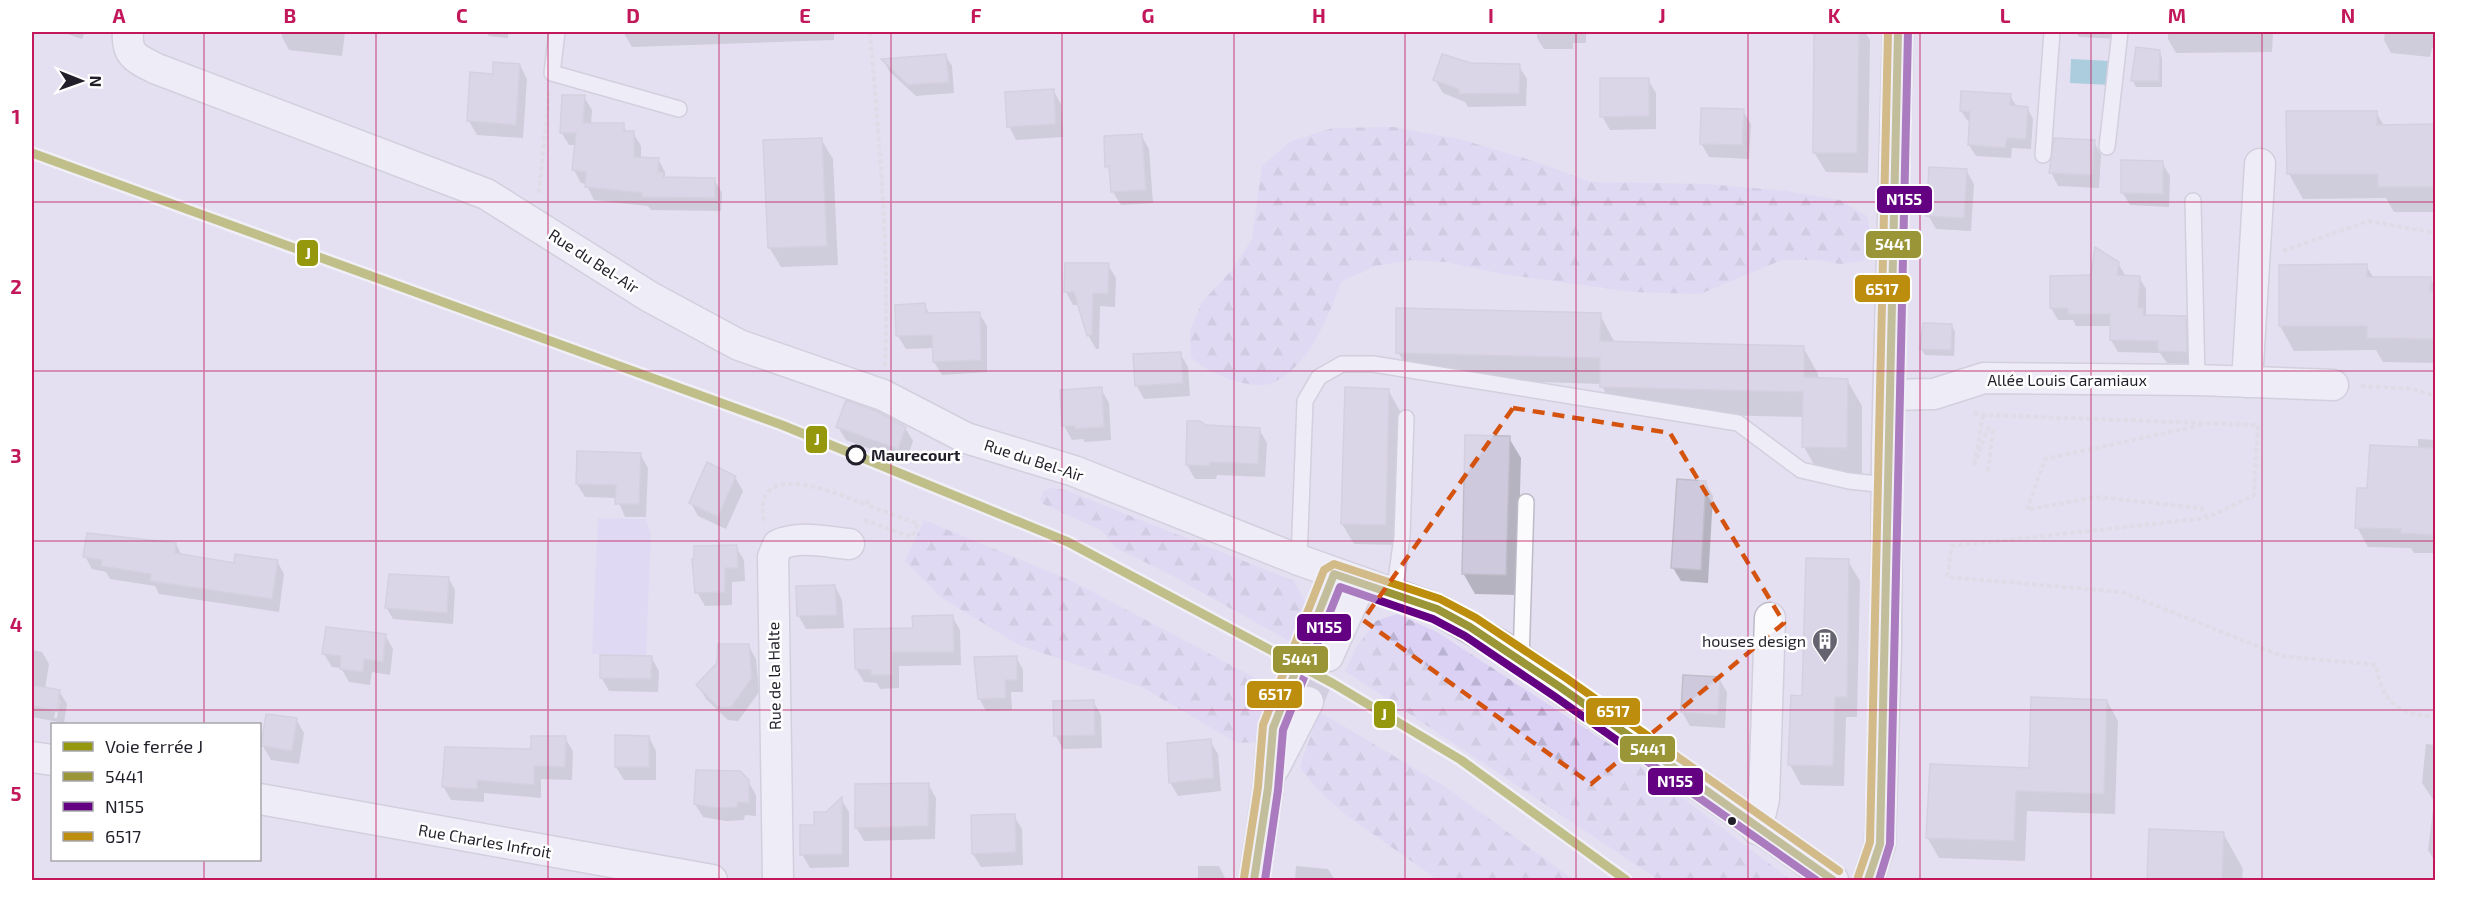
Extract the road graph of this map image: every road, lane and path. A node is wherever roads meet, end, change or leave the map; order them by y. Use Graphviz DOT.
graph roads {
  1 [pos="128,32"];
  2 [pos="557,32"];
  3 [pos="870,32"];
  4 [pos="1898,32"];
  5 [pos="2052,32"];
  6 [pos="2120,32"];
  7 [pos="552,73"];
  8 [pos="680,109"];
  9 [pos="2107,147"];
  10 [pos="2043,155"];
  11 [pos="2260,164"];
  12 [pos="2193,201"];
  13 [pos="536,224"];
  14 [pos="2436,233"];
  15 [pos="2254,262"];
  16 [pos="885,364"];
  17 [pos="2197,380"];
  18 [pos="2247,382"];
  19 [pos="2333,385"];
  20 [pos="1889,395"];
  21 [pos="2436,396"];
  22 [pos="1969,411"];
  23 [pos="1983,415"];
  24 [pos="1406,418"];
  25 [pos="2209,424"];
  26 [pos="1988,472"];
  27 [pos="1887,485"];
  28 [pos="869,499"];
  29 [pos="1526,502"];
  30 [pos="867,505"];
  31 [pos="2207,518"];
  32 [pos="765,523"];
  33 [pos="854,532"];
  34 [pos="1299,560"];
  35 [pos="1348,578"];
  36 [pos="1394,594"];
  37 [pos="1770,618"];
  38 [pos="1317,651"];
  39 [pos="1521,661"];
  40 [pos="1297,696"];
  41 [pos="2436,717"];
  42 [pos="32,756"];
  43 [pos="51,760"];
  44 [pos="261,799"];
  45 [pos="1757,829"];
  46 [pos="634,874"];
  47 [pos="711,880"];
  48 [pos="778,880"];
  49 [pos="1254,880"];
  50 [pos="1833,880"];
  51 [pos="1868,880"];
  1 -- 13 [label="street, Rue du Bel-Air"];
  2 -- 7 [label="lane"];
  3 -- 16 [label="path"];
  4 -- 20 [label="street"];
  5 -- 10 [label="lane"];
  6 -- 9 [label="lane"];
  7 -- 8 [label="lane"];
  7 -- 13 [label="path"];
  11 -- 15 [label="street"];
  12 -- 17 [label="lane"];
  13 -- 34 [label="street, Rue du Bel-Air"];
  14 -- 15 [label="path"];
  15 -- 18 [label="street"];
  17 -- 18 [label="street, Allée Louis Caramiaux"];
  17 -- 20 [label="street, Allée Louis Caramiaux"];
  18 -- 19 [label="street, Allée Louis Caramiaux"];
  19 -- 21 [label="path"];
  20 -- 27 [label="street"];
  22 -- 23 [label="path"];
  23 -- 25 [label="path"];
  23 -- 26 [label="path"];
  24 -- 36 [label="lane"];
  25 -- 31 [label="path"];
  25 -- 31 [label="path"];
  27 -- 34 [label="lane"];
  27 -- 51 [label="street"];
  28 -- 30 [label="path"];
  29 -- 39 [label="lane"];
  30 -- 32 [label="path"];
  30 -- 33 [label="path"];
  31 -- 41 [label="path"];
  33 -- 48 [label="street, Rue de la Halte"];
  34 -- 35 [label="street, Rue du Bel-Air"];
  35 -- 36 [label="street, Rue du Bel-Air"];
  35 -- 38 [label="street"];
  36 -- 39 [label="street, Rue du Bel-Air"];
  37 -- 45 [label="street"];
  39 -- 45 [label="street, Rue du Bel-Air"];
  40 -- 49 [label="street"];
  42 -- 43 [label="street"];
  44 -- 46 [label="street, Rue Charles Infroit"];
  45 -- 50 [label="street, Rue du Bel-Air"];
  46 -- 47 [label="street, Rue Charles Infroit"];
}
